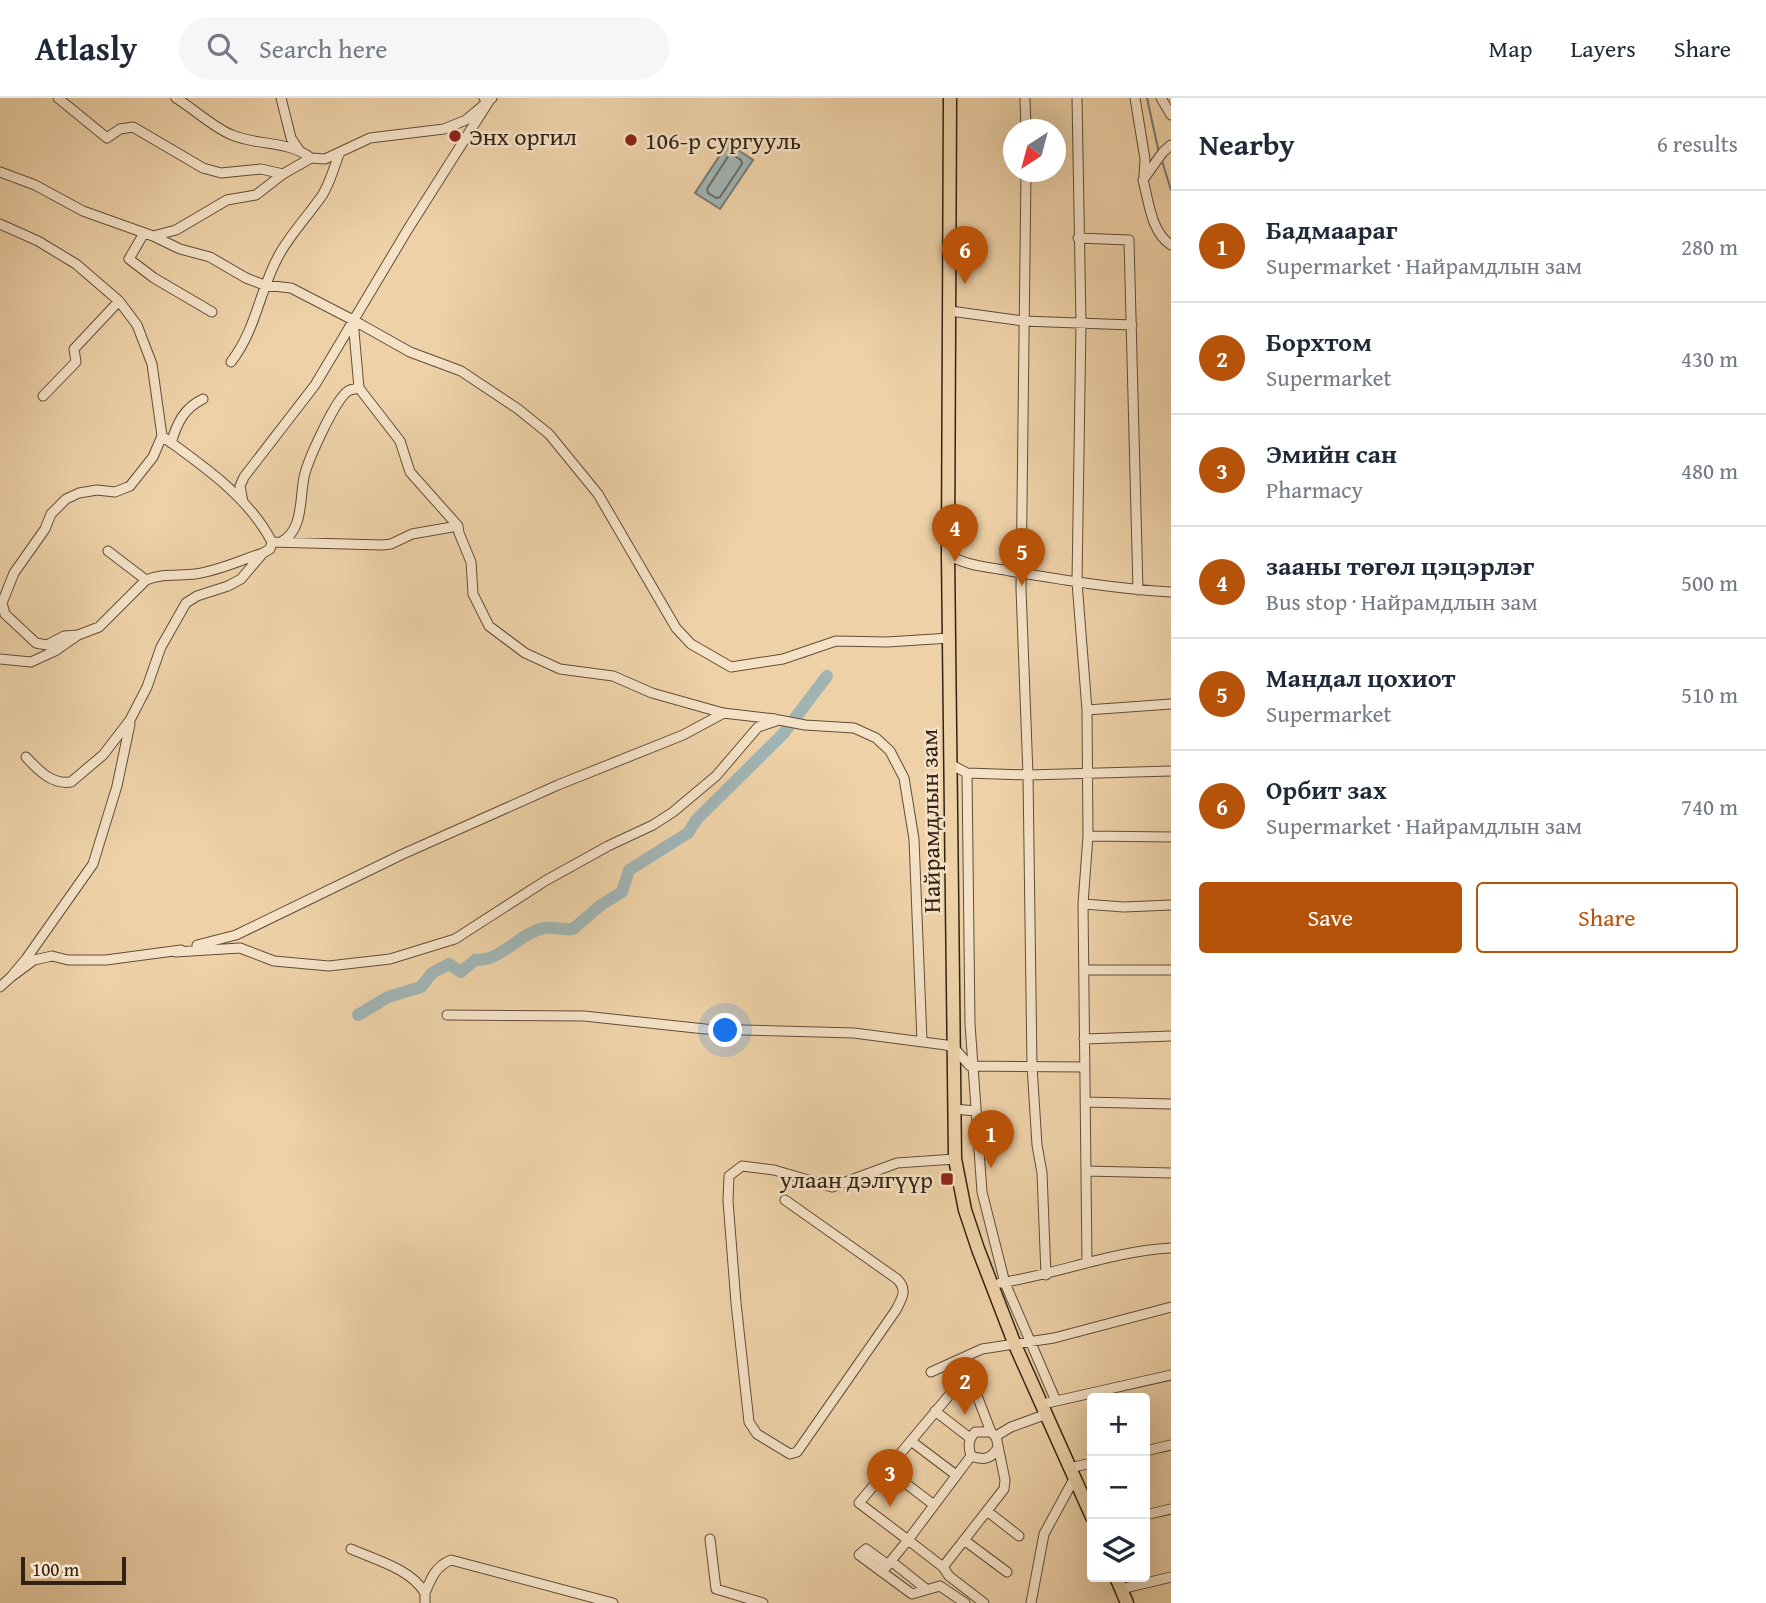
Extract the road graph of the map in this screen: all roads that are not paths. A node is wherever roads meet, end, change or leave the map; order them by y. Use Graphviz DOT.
graph roads {
  1 [pos="58,98"];
  2 [pos="176,98"];
  3 [pos="281,98"];
  4 [pos="950,98"];
  5 [pos="1025,98"];
  6 [pos="1077,98"];
  7 [pos="1136,98"];
  8 [pos="1161,98"];
  9 [pos="488,99"];
  10 [pos="1171,115"];
  11 [pos="1026,119"];
  12 [pos="1171,145"];
  13 [pos="299,150"];
  14 [pos="339,154"];
  15 [pos="310,158"];
  16 [pos="0,172"];
  17 [pos="283,174"];
  18 [pos="1143,180"];
  19 [pos="1026,182"];
  20 [pos="0,224"];
  21 [pos="148,234"];
  22 [pos="1078,238"];
  23 [pos="1171,245"];
  24 [pos="264,285"];
  25 [pos="119,301"];
  26 [pos="212,312"];
  27 [pos="950,312"];
  28 [pos="353,320"];
  29 [pos="1023,321"];
  30 [pos="1081,323"];
  31 [pos="1132,325"];
  32 [pos="231,362"];
  33 [pos="359,388"];
  34 [pos="43,396"];
  35 [pos="203,399"];
  36 [pos="162,436"];
  37 [pos="171,443"];
  38 [pos="243,502"];
  39 [pos="458,526"];
  40 [pos="277,542"];
  41 [pos="108,551"];
  42 [pos="263,553"];
  43 [pos="948,554"];
  44 [pos="1023,573"];
  45 [pos="146,580"];
  46 [pos="1077,582"];
  47 [pos="1138,590"];
  48 [pos="1171,592"];
  49 [pos="78,635"];
  50 [pos="950,639"];
  51 [pos="0,659"];
  52 [pos="1171,704"];
  53 [pos="1087,710"];
  54 [pos="724,713"];
  55 [pos="130,720"];
  56 [pos="780,720"];
  57 [pos="26,757"];
  58 [pos="950,764"];
  59 [pos="1171,771"];
  60 [pos="1087,773"];
  61 [pos="967,774"];
  62 [pos="1028,775"];
  63 [pos="1088,836"];
  64 [pos="1171,836"];
  65 [pos="1083,904"];
  66 [pos="1171,905"];
  67 [pos="175,952"];
  68 [pos="1085,970"];
  69 [pos="1171,970"];
  70 [pos="12,977"];
  71 [pos="0,987"];
  72 [pos="447,1015"];
  73 [pos="1171,1036"];
  74 [pos="1084,1039"];
  75 [pos="922,1041"];
  76 [pos="954,1048"];
  77 [pos="973,1066"];
  78 [pos="1032,1066"];
  79 [pos="1084,1067"];
  80 [pos="1085,1102"];
  81 [pos="1171,1104"];
  82 [pos="954,1109"];
  83 [pos="976,1111"];
  84 [pos="955,1159"];
  85 [pos="1086,1171"];
  86 [pos="1171,1173"];
  87 [pos="785,1200"];
  88 [pos="1171,1248"];
  89 [pos="1087,1263"];
  90 [pos="1046,1275"];
  91 [pos="998,1284"];
  92 [pos="1171,1307"];
  93 [pos="1031,1342"];
  94 [pos="1015,1345"];
  95 [pos="931,1372"];
  96 [pos="1171,1375"];
  97 [pos="1056,1401"];
  98 [pos="1045,1409"];
  99 [pos="935,1412"];
  100 [pos="993,1434"];
  101 [pos="970,1438"];
  102 [pos="911,1441"];
  103 [pos="1171,1445"];
  104 [pos="997,1449"];
  105 [pos="1150,1450"];
  106 [pos="971,1456"];
  107 [pos="1087,1466"];
  108 [pos="887,1469"];
  109 [pos="1072,1473"];
  110 [pos="956,1475"];
  111 [pos="934,1505"];
  112 [pos="1087,1506"];
  113 [pos="1171,1508"];
  114 [pos="987,1511"];
  115 [pos="1150,1514"];
  116 [pos="1019,1536"];
  117 [pos="710,1539"];
  118 [pos="908,1540"];
  119 [pos="964,1540"];
  120 [pos="351,1549"];
  121 [pos="944,1569"];
  122 [pos="1007,1572"];
  123 [pos="1171,1577"];
  124 [pos="1119,1583"];
  125 [pos="940,1586"];
  126 [pos="425,1598"];
  127 [pos="613,1603"];
  128 [pos="763,1603"];
  129 [pos="965,1603"];
  130 [pos="984,1603"];
  131 [pos="1031,1603"];
  132 [pos="1128,1603"];
  1 -- 17 [label="street"];
  2 -- 13 [label="street"];
  3 -- 13 [label="street"];
  4 -- 27 [label="main road, Найрамдлын зам"];
  5 -- 11 [label="street"];
  6 -- 22 [label="street"];
  7 -- 18 [label="street"];
  8 -- 10 [label="street"];
  9 -- 14 [label="street"];
  9 -- 28 [label="street"];
  12 -- 18 [label="street"];
  13 -- 15 [label="street"];
  14 -- 15 [label="street"];
  14 -- 24 [label="street"];
  15 -- 17 [label="street"];
  16 -- 21 [label="street"];
  17 -- 21 [label="street"];
  18 -- 23 [label="street"];
  19 -- 29 [label="street"];
  20 -- 25 [label="street"];
  21 -- 24 [label="street"];
  21 -- 26 [label="street"];
  22 -- 30 [label="street"];
  22 -- 31 [label="street"];
  24 -- 28 [label="street"];
  24 -- 32 [label="street"];
  25 -- 34 [label="street"];
  25 -- 36 [label="street"];
  27 -- 29 [label="street"];
  27 -- 43 [label="main road, Найрамдлын зам"];
  28 -- 33 [label="street"];
  28 -- 38 [label="street"];
  28 -- 50 [label="street"];
  29 -- 30 [label="street"];
  29 -- 44 [label="street"];
  30 -- 31 [label="street"];
  30 -- 46 [label="street"];
  31 -- 47 [label="street"];
  33 -- 39 [label="street"];
  33 -- 40 [label="street"];
  35 -- 37 [label="street"];
  36 -- 37 [label="street"];
  36 -- 49 [label="street"];
  37 -- 38 [label="street"];
  38 -- 40 [label="street"];
  39 -- 40 [label="street"];
  39 -- 54 [label="street"];
  40 -- 42 [label="street"];
  41 -- 45 [label="street"];
  42 -- 45 [label="street"];
  42 -- 55 [label="street"];
  43 -- 44 [label="street"];
  43 -- 50 [label="main road, Найрамдлын зам"];
  44 -- 46 [label="street"];
  44 -- 62 [label="street"];
  45 -- 49 [label="street"];
  46 -- 47 [label="street"];
  46 -- 53 [label="street"];
  47 -- 48 [label="street"];
  49 -- 51 [label="street"];
  50 -- 58 [label="main road, Найрамдлын зам"];
  52 -- 53 [label="street"];
  53 -- 60 [label="street"];
  54 -- 56 [label="street"];
  54 -- 67 [label="street"];
  55 -- 57 [label="street"];
  55 -- 70 [label="street"];
  56 -- 67 [label="street"];
  56 -- 75 [label="street"];
  58 -- 61 [label="street"];
  58 -- 76 [label="main road, Найрамдлын зам"];
  59 -- 60 [label="street"];
  60 -- 62 [label="street"];
  60 -- 63 [label="street"];
  61 -- 62 [label="street"];
  61 -- 77 [label="street"];
  62 -- 78 [label="street"];
  63 -- 64 [label="street"];
  63 -- 65 [label="street"];
  65 -- 66 [label="street"];
  65 -- 68 [label="street"];
  67 -- 70 [label="street"];
  68 -- 69 [label="street"];
  68 -- 74 [label="street"];
  70 -- 71 [label="street"];
  72 -- 75 [label="street"];
  73 -- 74 [label="street"];
  74 -- 79 [label="street"];
  75 -- 76 [label="street"];
  76 -- 77 [label="street"];
  76 -- 82 [label="main road, Найрамдлын зам"];
  77 -- 78 [label="street"];
  77 -- 83 [label="street"];
  78 -- 79 [label="street"];
  78 -- 90 [label="street"];
  79 -- 80 [label="street"];
  80 -- 81 [label="street"];
  80 -- 85 [label="street"];
  82 -- 83 [label="street"];
  82 -- 84 [label="main road, Найрамдлын зам"];
  83 -- 91 [label="street"];
  84 -- 87 [label="street"];
  84 -- 91 [label="main road, Найрамдлын зам"];
  85 -- 86 [label="street"];
  85 -- 89 [label="street"];
  88 -- 89 [label="street"];
  89 -- 90 [label="street"];
  90 -- 91 [label="street"];
  91 -- 93 [label="street"];
  91 -- 94 [label="main road, Найрамдлын зам"];
  92 -- 93 [label="street"];
  93 -- 94 [label="street"];
  93 -- 97 [label="street"];
  94 -- 95 [label="street"];
  94 -- 98 [label="main road, Найрамдлын зам"];
  96 -- 97 [label="street"];
  97 -- 98 [label="street"];
  98 -- 100 [label="street"];
  98 -- 109 [label="main road, Найрамдлын зам"];
  99 -- 100 [label="street"];
  99 -- 101 [label="street"];
  99 -- 102 [label="street"];
  100 -- 101 [label="street"];
  100 -- 104 [label="street"];
  101 -- 106 [label="street"];
  102 -- 108 [label="street"];
  102 -- 110 [label="street"];
  103 -- 105 [label="street"];
  104 -- 106 [label="street"];
  104 -- 114 [label="street"];
  106 -- 110 [label="street"];
  107 -- 109 [label="street"];
  108 -- 111 [label="street"];
  108 -- 118 [label="street"];
  109 -- 112 [label="main road, Найрамдлын зам"];
  109 -- 131 [label="street"];
  110 -- 111 [label="street"];
  111 -- 118 [label="street"];
  113 -- 115 [label="street"];
  114 -- 116 [label="street"];
  114 -- 119 [label="street"];
  117 -- 128 [label="street"];
  118 -- 121 [label="street"];
  118 -- 125 [label="street"];
  119 -- 121 [label="street"];
  119 -- 122 [label="street"];
  120 -- 126 [label="street"];
  121 -- 125 [label="street"];
  121 -- 130 [label="street"];
  123 -- 124 [label="street"];
  124 -- 132 [label="main road"];
  125 -- 129 [label="street"];
  126 -- 127 [label="street"];
}
